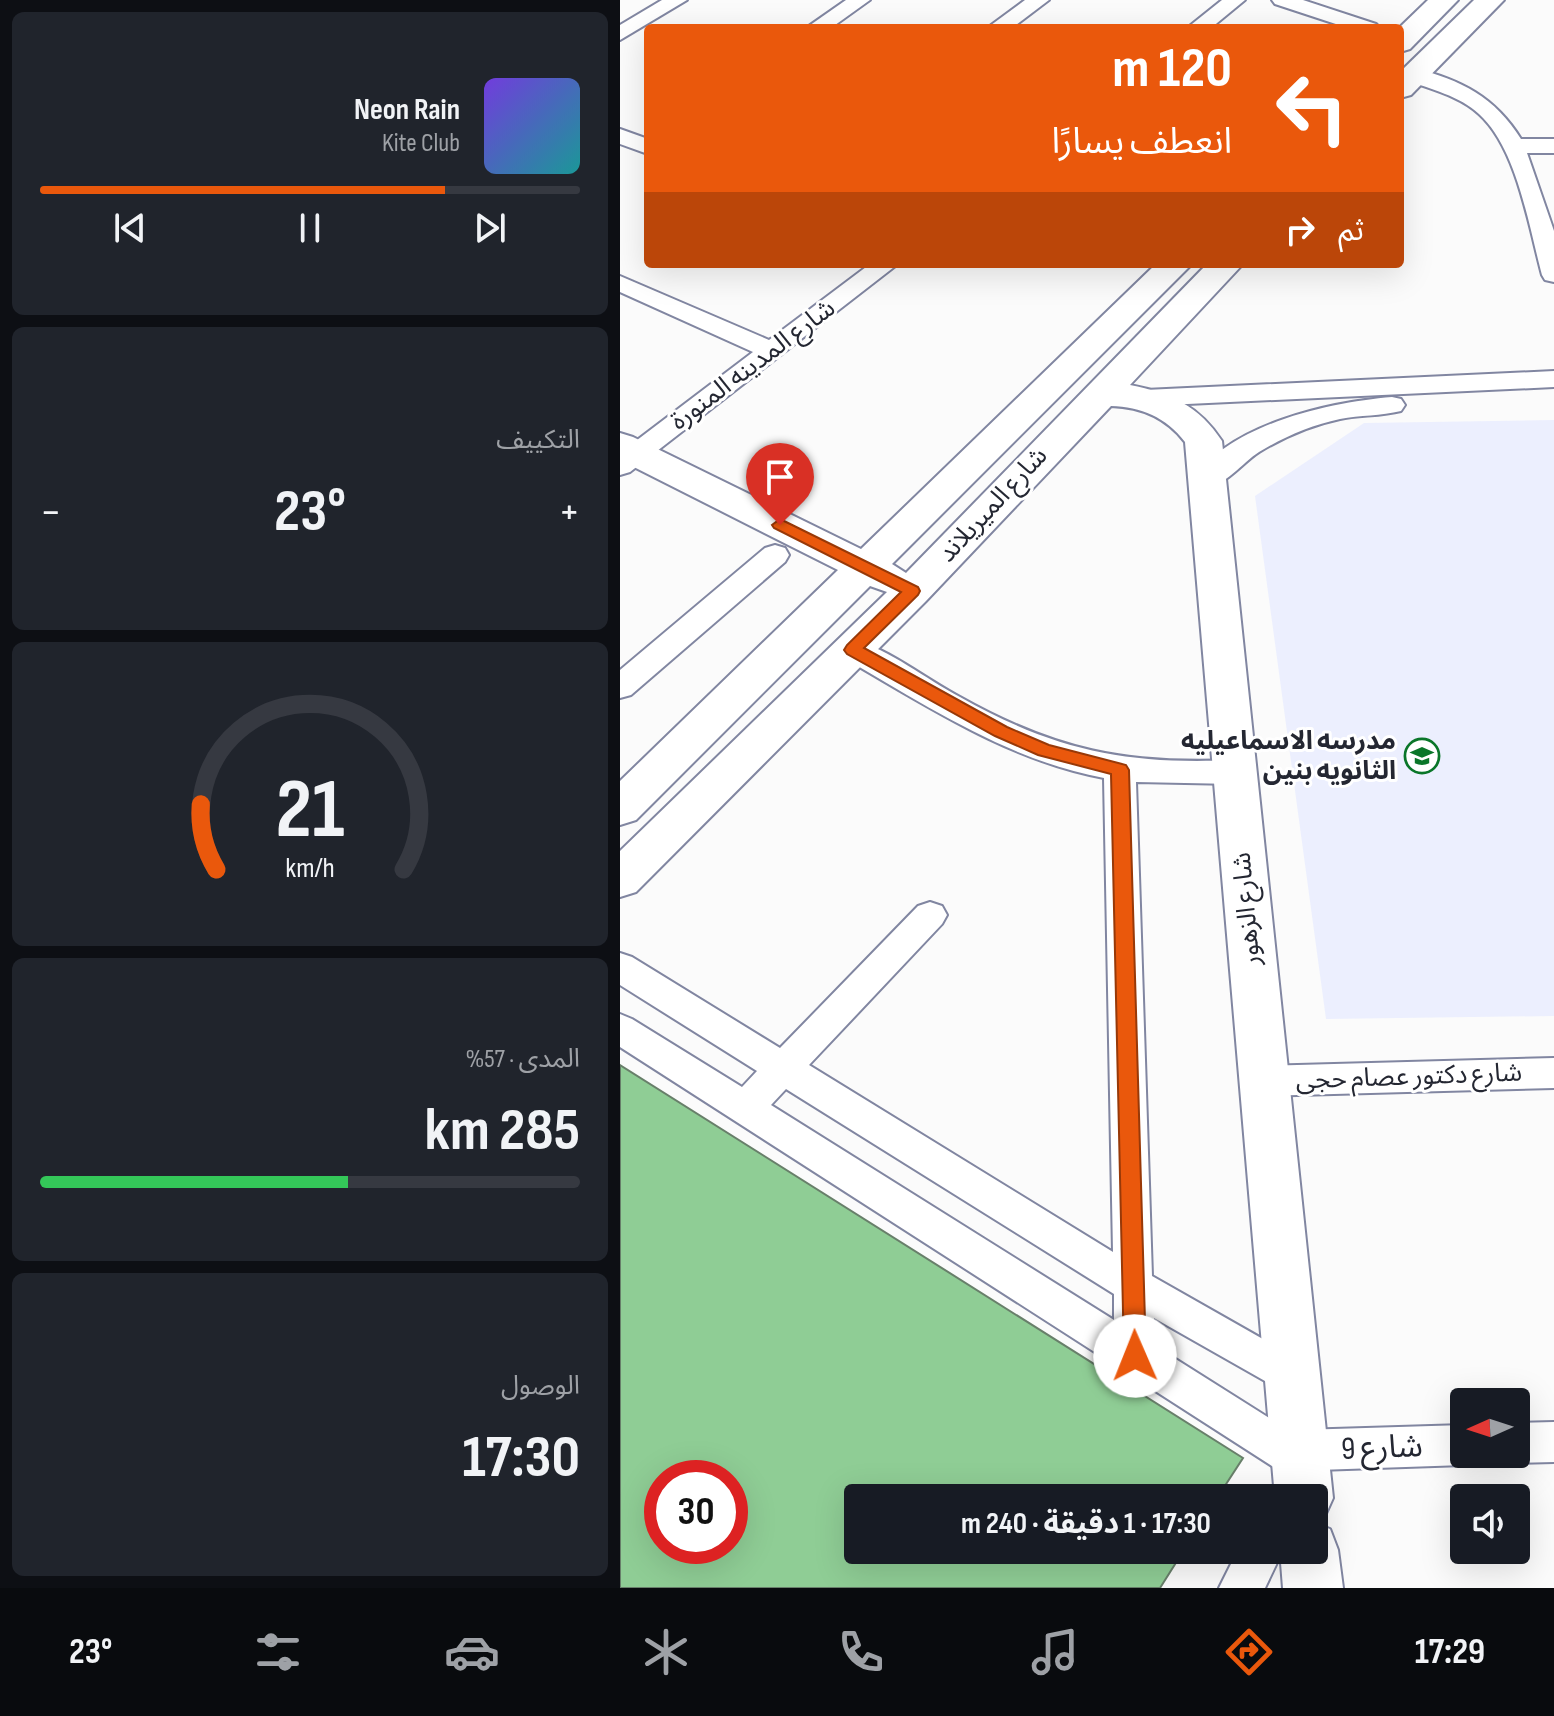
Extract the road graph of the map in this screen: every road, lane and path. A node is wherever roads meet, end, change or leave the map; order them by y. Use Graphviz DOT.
graph roads {
  1 [pos="677,0"];
  2 [pos="860,0"];
  3 [pos="1039,0"];
  4 [pos="1235,0"];
  5 [pos="1282,0"];
  6 [pos="1444,0"];
  7 [pos="1490,0"];
  8 [pos="823,24"];
  9 [pos="1004,24"];
  10 [pos="1203,24"];
  11 [pos="1357,24"];
  12 [pos="623,32"];
  13 [pos="1404,37"];
  14 [pos="644,38"];
  15 [pos="1407,82"];
  16 [pos="620,136"];
  17 [pos="644,145"];
  18 [pos="1514,146"];
  19 [pos="1554,146"];
  20 [pos="881,268"];
  21 [pos="1171,268"];
  22 [pos="1222,268"];
  23 [pos="1554,275"];
  24 [pos="620,283"];
  25 [pos="771,351"];
  26 [pos="1554,379"];
  27 [pos="1098,394"];
  28 [pos="1145,398"];
  29 [pos="1328,400"];
  30 [pos="1554,400"];
  31 [pos="1218,457"];
  32 [pos="624,460"];
  33 [pos="775,555"];
  34 [pos="854,578"];
  35 [pos="901,602"];
  36 [pos="853,650"];
  37 [pos="620,687"];
  38 [pos="1120,770"];
  39 [pos="1234,772"];
  40 [pos="620,808"];
  41 [pos="620,879"];
  42 [pos="930,915"];
  43 [pos="620,967"];
  44 [pos="620,1029"];
  45 [pos="784,1068"];
  46 [pos="1554,1073"];
  47 [pos="1263,1081"];
  48 [pos="745,1108"];
  49 [pos="1133,1285"];
  50 [pos="1135,1356"];
  51 [pos="1293,1378"];
  52 [pos="1554,1442"];
  53 [pos="1530,1443"];
  54 [pos="1450,1448"];
  55 [pos="1300,1477"];
  56 [pos="1254,1564"];
  57 [pos="1310,1564"];
  58 [pos="1241,1588"];
  59 [pos="1313,1588"];
  1 -- 12 [label="street"];
  2 -- 8 [label="street"];
  3 -- 9 [label="street"];
  4 -- 10 [label="street"];
  5 -- 11 [label="street"];
  6 -- 13 [label="street"];
  7 -- 15 [label="street"];
  12 -- 14 [label="street"];
  15 -- 18 [label="street"];
  16 -- 17 [label="street"];
  18 -- 19 [label="street"];
  18 -- 23 [label="street"];
  20 -- 25 [label="street, شارع المدينه المنورة"];
  21 -- 34 [label="street, شارع الميريلاند"];
  22 -- 27 [label="street, شارع الميريلاند"];
  24 -- 25 [label="street"];
  25 -- 32 [label="street, شارع المدينه المنورة"];
  26 -- 29 [label="street"];
  27 -- 28 [label="street"];
  27 -- 35 [label="street, شارع الميريلاند"];
  28 -- 29 [label="street"];
  28 -- 31 [label="street"];
  29 -- 30 [label="street"];
  29 -- 31 [label="street"];
  31 -- 39 [label="street, شارع الزهور"];
  32 -- 33 [label="street"];
  32 -- 34 [label="street"];
  33 -- 34 [label="street"];
  33 -- 37 [label="street"];
  34 -- 35 [label="street"];
  34 -- 40 [label="street, شارع الميريلاند"];
  35 -- 36 [label="street, شارع الميريلاند"];
  36 -- 38 [label="street"];
  36 -- 41 [label="street, شارع الميريلاند"];
  38 -- 39 [label="street"];
  38 -- 49 [label="street"];
  39 -- 47 [label="street, شارع الزهور"];
  42 -- 45 [label="street"];
  43 -- 45 [label="street"];
  44 -- 48 [label="street"];
  45 -- 48 [label="street"];
  45 -- 49 [label="street"];
  46 -- 47 [label="street, شارع دكتور عصام حجى"];
  47 -- 51 [label="street, شارع الزهور"];
  48 -- 50 [label="street"];
  49 -- 50 [label="street"];
  49 -- 51 [label="street"];
  50 -- 55 [label="street"];
  51 -- 55 [label="street, شارع الزهور"];
  52 -- 53 [label="street"];
  54 -- 55 [label="street, شارع 9"];
  56 -- 58 [label="street"];
  57 -- 59 [label="street"];
}
